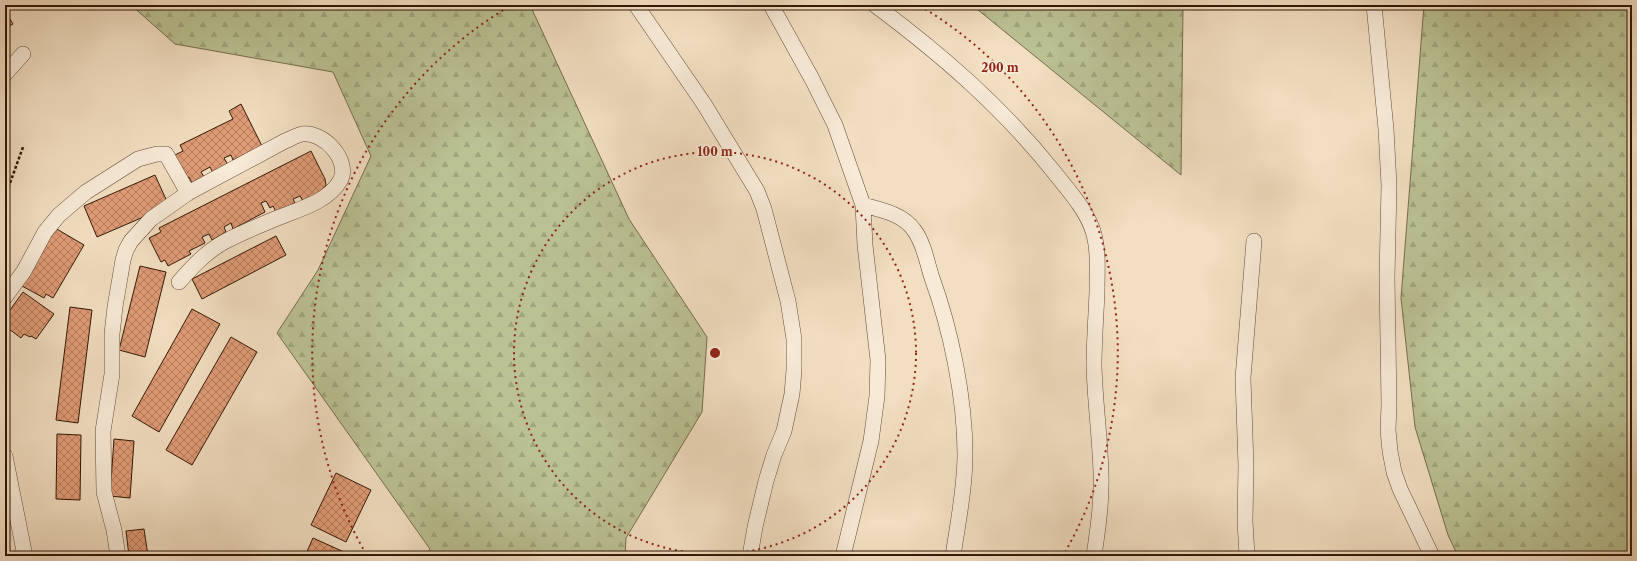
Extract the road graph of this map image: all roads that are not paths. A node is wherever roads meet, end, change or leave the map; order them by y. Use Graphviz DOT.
graph roads {
  1 [pos="636,5"];
  2 [pos="771,5"];
  3 [pos="875,5"];
  4 [pos="1374,5"];
  5 [pos="23,54"];
  6 [pos="5,74"];
  7 [pos="188,193"];
  8 [pos="863,205"];
  9 [pos="1254,240"];
  10 [pos="179,282"];
  11 [pos="5,297"];
  12 [pos="5,456"];
  13 [pos="25,556"];
  14 [pos="118,556"];
  15 [pos="750,556"];
  16 [pos="843,556"];
  17 [pos="953,556"];
  18 [pos="1094,556"];
  19 [pos="1248,556"];
  20 [pos="1432,556"];
  1 -- 15 [label="street"];
  2 -- 8 [label="street"];
  3 -- 18 [label="street"];
  4 -- 20 [label="street"];
  5 -- 6 [label="street"];
  7 -- 10 [label="street"];
  7 -- 11 [label="street"];
  7 -- 14 [label="street"];
  8 -- 16 [label="street"];
  8 -- 17 [label="street"];
  9 -- 19 [label="street"];
  12 -- 13 [label="street"];
}
